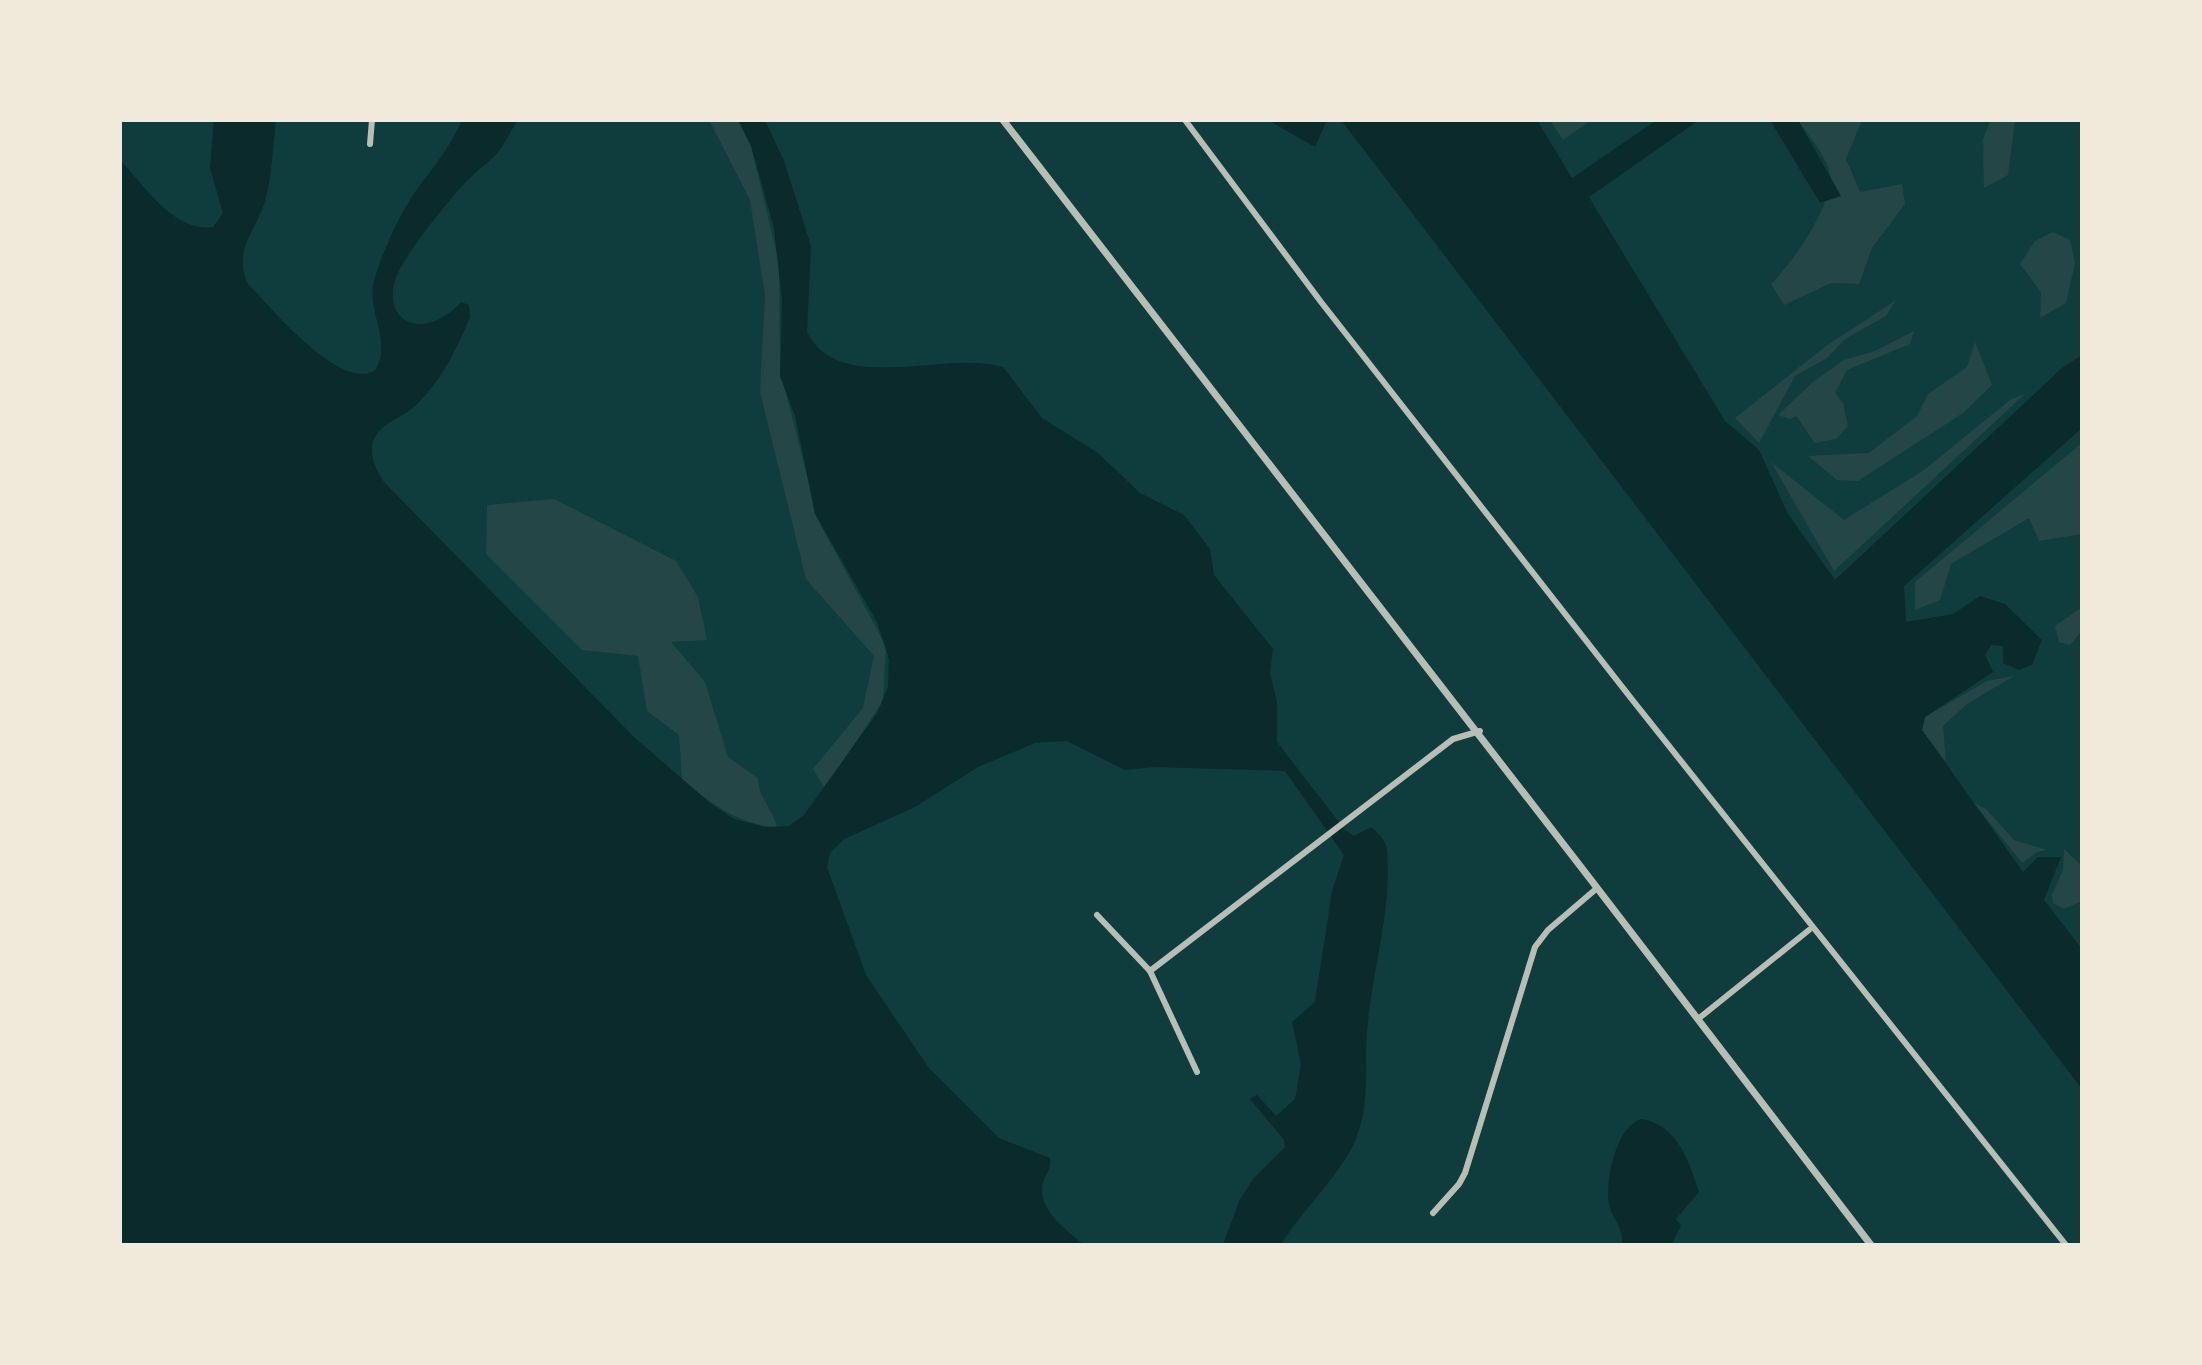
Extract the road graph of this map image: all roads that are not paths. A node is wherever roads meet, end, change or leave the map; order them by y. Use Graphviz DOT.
graph roads {
  1 [pos="372,120"];
  2 [pos="1003,120"];
  3 [pos="1185,120"];
  4 [pos="370,144"];
  5 [pos="1480,731"];
  6 [pos="1596,889"];
  7 [pos="1097,915"];
  8 [pos="1809,930"];
  9 [pos="1150,971"];
  10 [pos="1698,1019"];
  11 [pos="1197,1072"];
  12 [pos="1433,1213"];
  13 [pos="1871,1245"];
  14 [pos="2066,1245"];
  1 -- 4 [label="street"];
  2 -- 5 [label="street"];
  3 -- 14 [label="street"];
  5 -- 6 [label="street"];
  5 -- 9 [label="street"];
  6 -- 10 [label="street"];
  6 -- 12 [label="street"];
  7 -- 9 [label="street"];
  8 -- 10 [label="street"];
  9 -- 11 [label="street"];
  10 -- 13 [label="street"];
}
